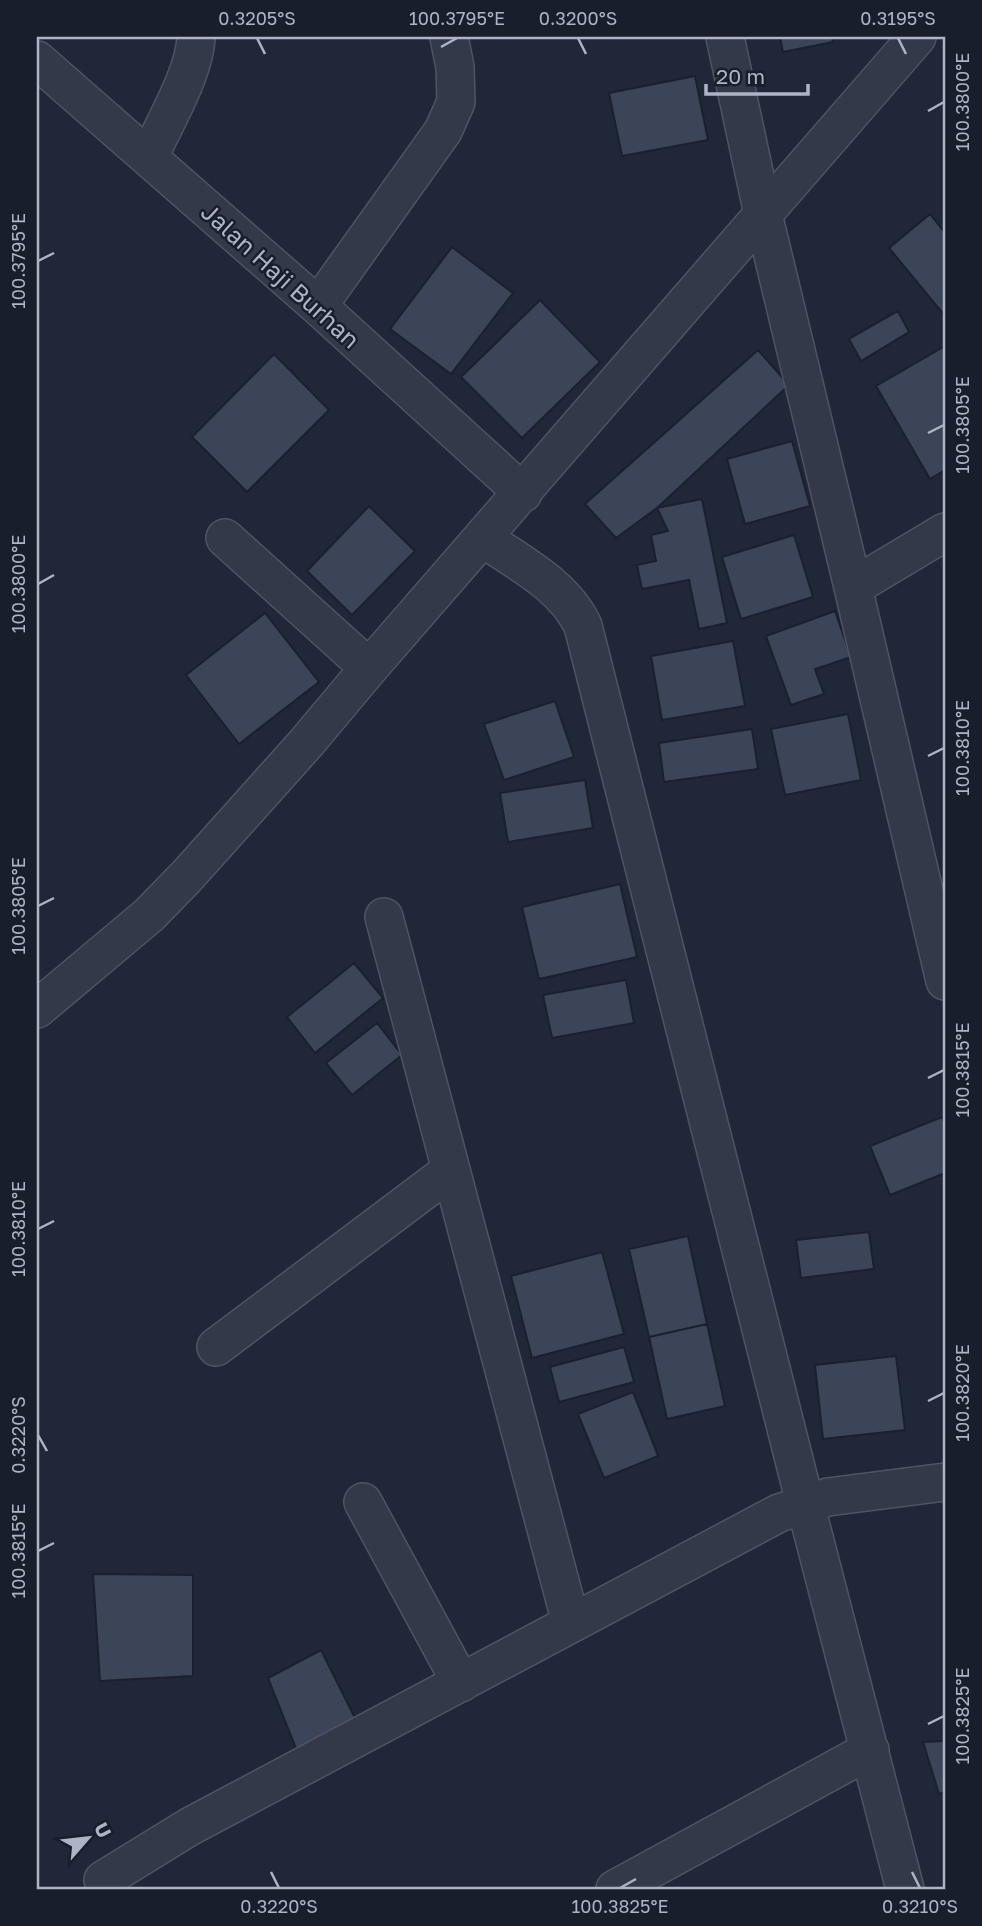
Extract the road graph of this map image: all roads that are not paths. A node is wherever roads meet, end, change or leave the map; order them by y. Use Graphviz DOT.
graph roads {
  1 [pos="196,37"];
  2 [pos="449,37"];
  3 [pos="725,37"];
  4 [pos="917,37"];
  5 [pos="37,60"];
  6 [pos="149,157"];
  7 [pos="763,214"];
  8 [pos="317,306"];
  9 [pos="523,493"];
  10 [pos="945,532"];
  11 [pos="225,538"];
  12 [pos="483,538"];
  13 [pos="853,587"];
  14 [pos="369,668"];
  15 [pos="384,917"];
  16 [pos="945,981"];
  17 [pos="37,1009"];
  18 [pos="450,1171"];
  19 [pos="216,1347"];
  20 [pos="945,1482"];
  21 [pos="363,1502"];
  22 [pos="805,1503"];
  23 [pos="571,1623"];
  24 [pos="461,1683"];
  25 [pos="870,1750"];
  26 [pos="103,1880"];
  27 [pos="615,1889"];
  28 [pos="905,1889"];
  1 -- 6 [label="street"];
  2 -- 8 [label="street"];
  3 -- 7 [label="street"];
  4 -- 7 [label="street"];
  5 -- 6 [label="street, Jalan Haji Burhan"];
  6 -- 8 [label="street, Jalan Haji Burhan"];
  7 -- 9 [label="street"];
  7 -- 13 [label="street"];
  8 -- 9 [label="street, Jalan Haji Burhan"];
  9 -- 12 [label="street"];
  10 -- 13 [label="street"];
  11 -- 14 [label="street"];
  12 -- 14 [label="street"];
  12 -- 22 [label="street"];
  13 -- 16 [label="street"];
  14 -- 17 [label="street"];
  15 -- 18 [label="street"];
  18 -- 19 [label="street"];
  18 -- 23 [label="street"];
  20 -- 22 [label="street"];
  21 -- 24 [label="street"];
  22 -- 23 [label="street"];
  22 -- 25 [label="street"];
  23 -- 24 [label="street"];
  24 -- 26 [label="street"];
  25 -- 27 [label="street"];
  25 -- 28 [label="street"];
}
